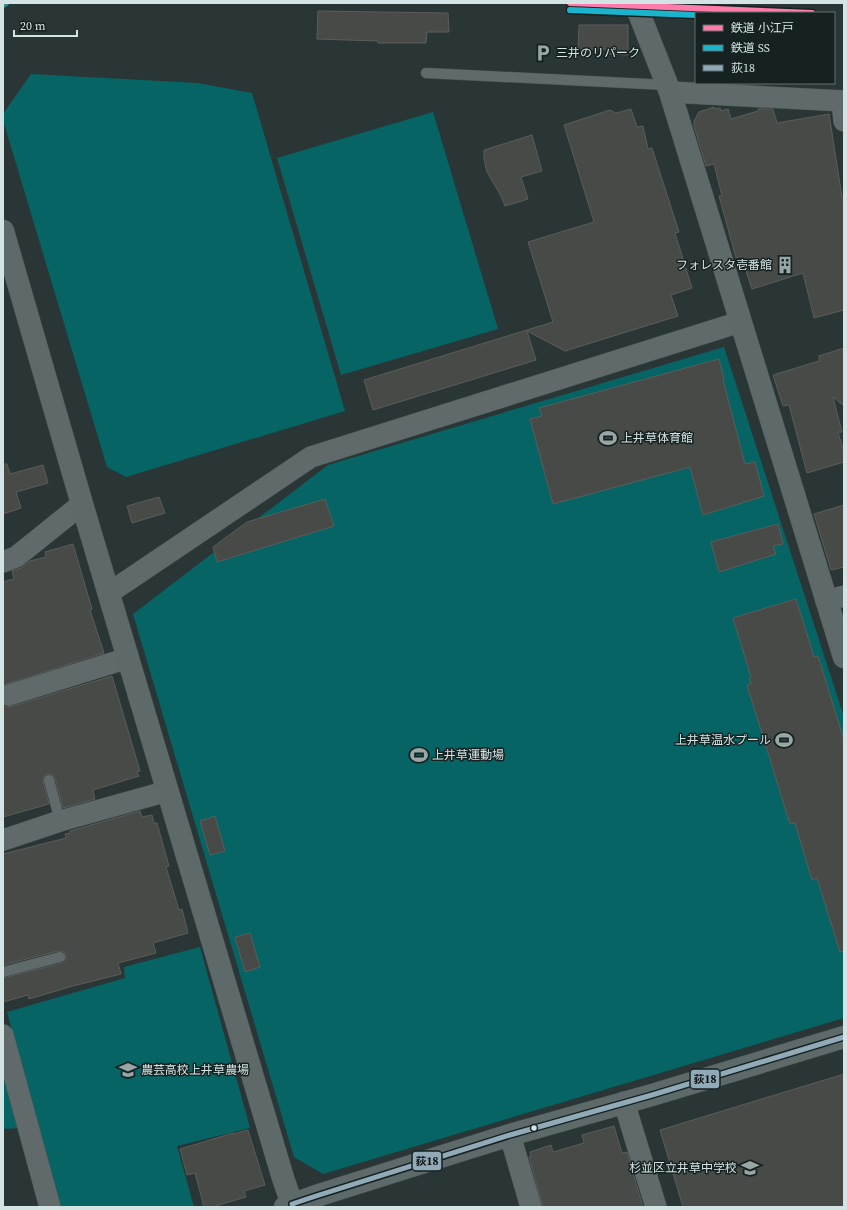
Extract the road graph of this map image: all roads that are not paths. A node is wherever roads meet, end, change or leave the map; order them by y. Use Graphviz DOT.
graph roads {
  1 [pos="635,3"];
  2 [pos="426,73"];
  3 [pos="668,88"];
  4 [pos="843,108"];
  5 [pos="3,230"];
  6 [pos="740,322"];
  7 [pos="82,504"];
  8 [pos="3,562"];
  9 [pos="109,593"];
  10 [pos="835,598"];
  11 [pos="844,657"];
  12 [pos="128,658"];
  13 [pos="9,695"];
  14 [pos="49,780"];
  15 [pos="168,791"];
  16 [pos="60,821"];
  17 [pos="3,840"];
  18 [pos="60,957"];
  19 [pos="3,972"];
  20 [pos="3,1035"];
  21 [pos="844,1037"];
  22 [pos="624,1102"];
  23 [pos="510,1135"];
  24 [pos="290,1206"];
  25 [pos="50,1207"];
  26 [pos="531,1207"];
  27 [pos="656,1207"];
  1 -- 3 [label="street"];
  2 -- 3 [label="lane"];
  3 -- 4 [label="street"];
  3 -- 6 [label="street"];
  5 -- 7 [label="street"];
  6 -- 9 [label="street"];
  6 -- 10 [label="street"];
  7 -- 8 [label="street"];
  7 -- 9 [label="street"];
  9 -- 12 [label="street"];
  10 -- 11 [label="street"];
  12 -- 13 [label="street"];
  12 -- 15 [label="street"];
  14 -- 16 [label="lane"];
  15 -- 16 [label="street"];
  15 -- 24 [label="street"];
  16 -- 17 [label="street"];
  18 -- 19 [label="lane"];
  20 -- 25 [label="street"];
  21 -- 22 [label="street"];
  22 -- 23 [label="street"];
  22 -- 27 [label="street"];
  23 -- 24 [label="street"];
  23 -- 26 [label="street"];
}
